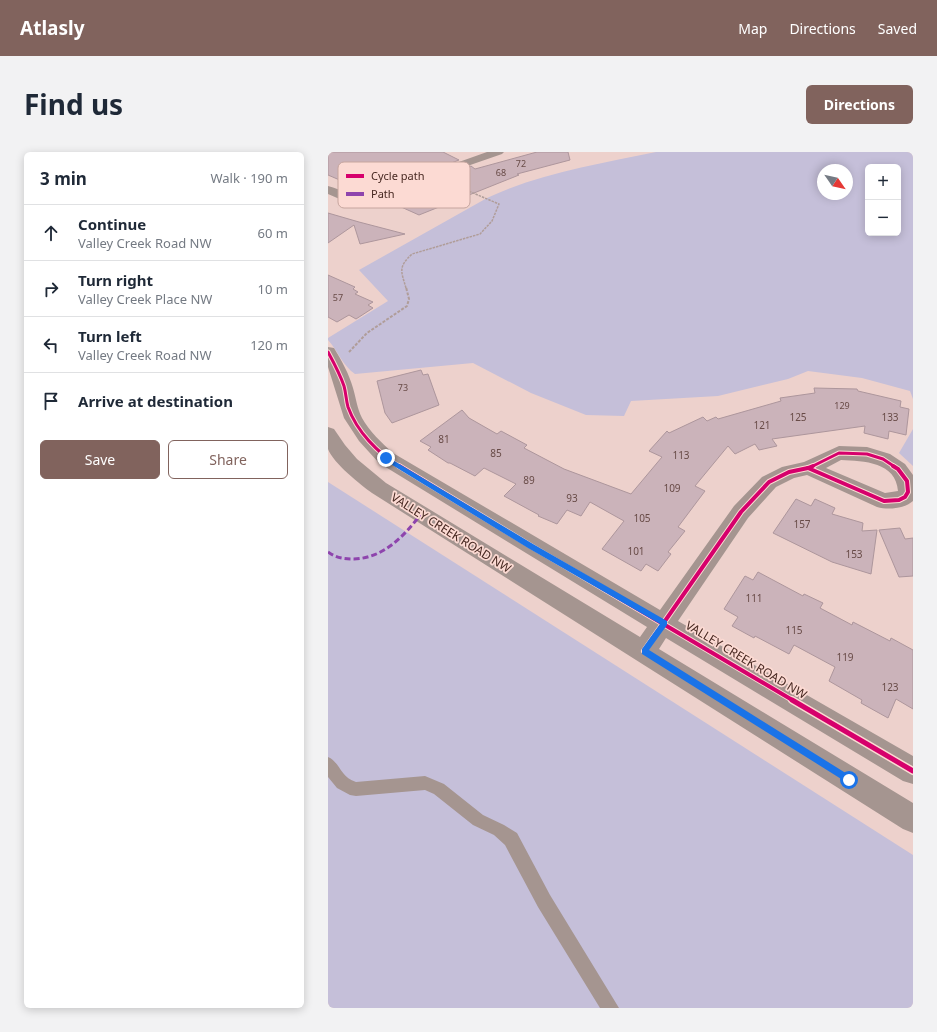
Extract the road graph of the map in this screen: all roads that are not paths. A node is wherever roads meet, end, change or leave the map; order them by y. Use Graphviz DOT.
graph roads {
  1 [pos="498,152"];
  2 [pos="475,155"];
  3 [pos="462,162"];
  4 [pos="328,190"];
  5 [pos="338,194"];
  6 [pos="331,356"];
  7 [pos="328,434"];
  8 [pos="808,468"];
  9 [pos="445,494"];
  10 [pos="421,514"];
  11 [pos="531,546"];
  12 [pos="510,569"];
  13 [pos="664,623"];
  14 [pos="644,651"];
  15 [pos="328,764"];
  16 [pos="913,771"];
  17 [pos="913,819"];
  18 [pos="610,1008"];
  1 -- 2 [label="street"];
  2 -- 3 [label="street"];
  4 -- 5 [label="street"];
  6 -- 9 [label="street, VALLEY CREEK ROAD NW"];
  7 -- 10 [label="street, VALLEY CREEK ROAD NW"];
  8 -- 13 [label="street"];
  9 -- 10 [label="street"];
  9 -- 11 [label="street, VALLEY CREEK ROAD NW"];
  10 -- 12 [label="street, VALLEY CREEK ROAD NW"];
  11 -- 12 [label="street"];
  11 -- 13 [label="street, VALLEY CREEK ROAD NW"];
  12 -- 14 [label="street, VALLEY CREEK ROAD NW"];
  13 -- 14 [label="street"];
  13 -- 16 [label="street, VALLEY CREEK ROAD NW"];
  14 -- 17 [label="street, VALLEY CREEK ROAD NW"];
  15 -- 18 [label="lane"];
}
